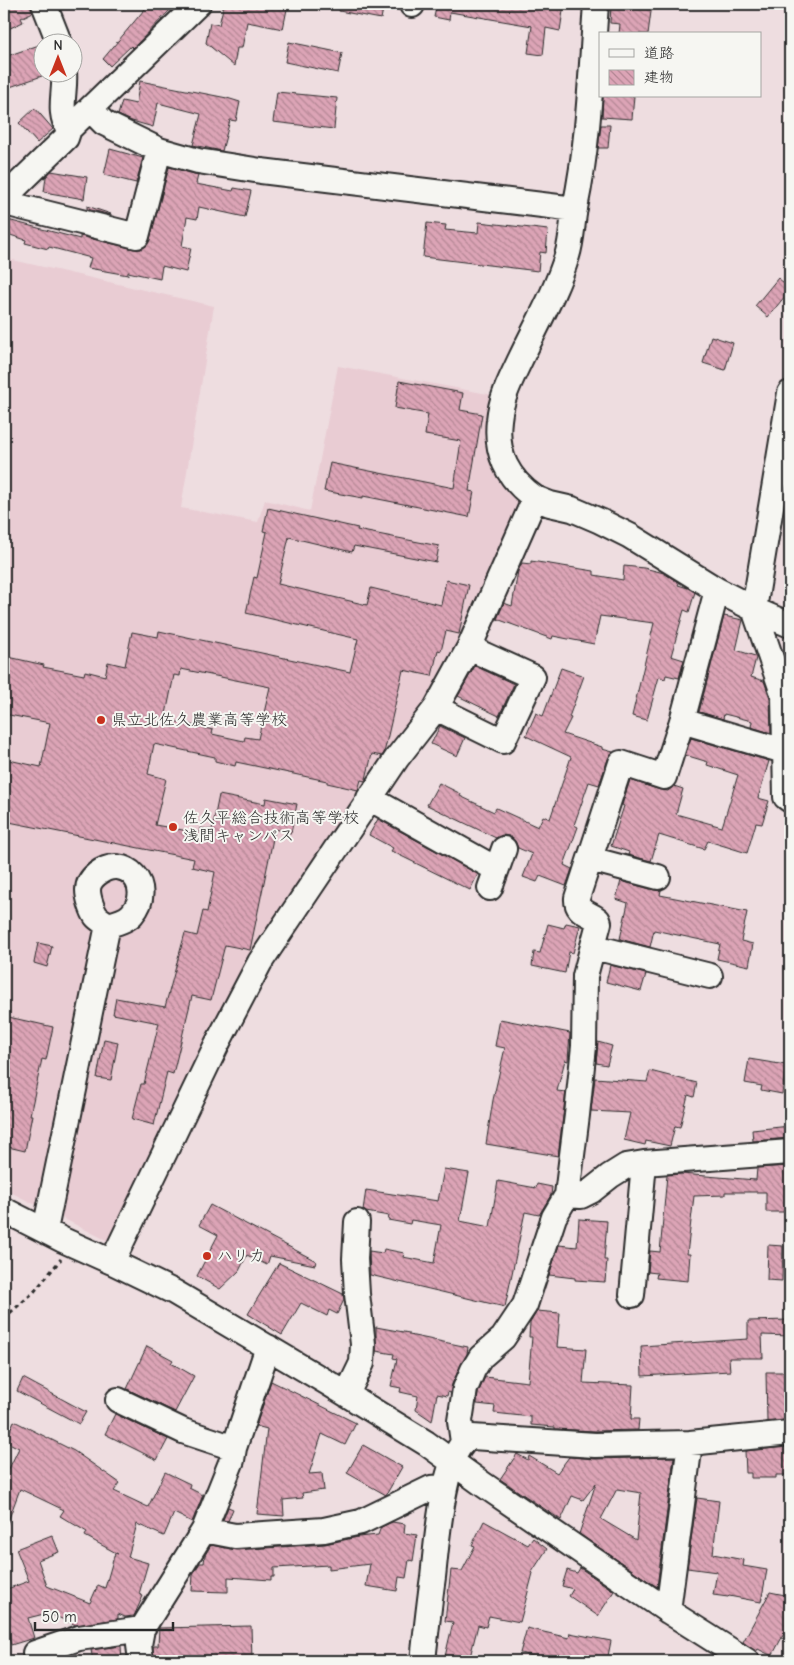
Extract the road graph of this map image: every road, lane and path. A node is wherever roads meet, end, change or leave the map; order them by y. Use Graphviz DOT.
graph roads {
  1 [pos="44,4"];
  2 [pos="198,4"];
  3 [pos="576,4"];
  4 [pos="595,11"];
  5 [pos="55,32"];
  6 [pos="65,82"];
  7 [pos="90,109"];
  8 [pos="70,129"];
  9 [pos="159,150"];
  10 [pos="575,209"];
  11 [pos="790,393"];
  12 [pos="535,498"];
  13 [pos="717,590"];
  14 [pos="754,609"];
  15 [pos="790,625"];
  16 [pos="469,648"];
  17 [pos="436,708"];
  18 [pos="682,721"];
  19 [pos="784,751"];
  20 [pos="369,798"];
  21 [pos="790,800"];
  22 [pos="590,859"];
  23 [pos="497,868"];
  24 [pos="658,877"];
  25 [pos="108,925"];
  26 [pos="594,947"];
  27 [pos="710,976"];
  28 [pos="790,1152"];
  29 [pos="644,1163"];
  30 [pos="567,1195"];
  31 [pos="4,1210"];
  32 [pos="357,1222"];
  33 [pos="46,1230"];
  34 [pos="73,1244"];
  35 [pos="112,1262"];
  36 [pos="632,1295"];
  37 [pos="4,1318"];
  38 [pos="268,1346"];
  39 [pos="347,1394"];
  40 [pos="118,1400"];
  41 [pos="790,1433"];
  42 [pos="464,1442"];
  43 [pos="690,1443"];
  44 [pos="234,1448"];
  45 [pos="453,1463"];
  46 [pos="445,1487"];
  47 [pos="204,1530"];
  48 [pos="668,1611"];
  49 [pos="142,1629"];
  50 [pos="35,1653"];
  51 [pos="141,1661"];
  52 [pos="423,1661"];
  53 [pos="747,1661"];
  1 -- 5 [label="street"];
  2 -- 7 [label="street"];
  3 -- 4 [label="street"];
  4 -- 10 [label="street"];
  6 -- 8 [label="street"];
  7 -- 8 [label="street"];
  7 -- 9 [label="street"];
  8 -- 9 [label="street"];
  9 -- 10 [label="street"];
  10 -- 12 [label="street"];
  11 -- 14 [label="street"];
  12 -- 13 [label="street"];
  12 -- 16 [label="street"];
  13 -- 14 [label="street"];
  13 -- 18 [label="street"];
  14 -- 15 [label="street"];
  14 -- 19 [label="street"];
  16 -- 17 [label="street"];
  16 -- 17 [label="street"];
  17 -- 20 [label="street"];
  18 -- 19 [label="street"];
  18 -- 22 [label="street"];
  19 -- 21 [label="street"];
  20 -- 23 [label="street"];
  20 -- 35 [label="street"];
  22 -- 24 [label="street"];
  22 -- 26 [label="street"];
  25 -- 33 [label="street"];
  26 -- 27 [label="street"];
  26 -- 30 [label="street"];
  28 -- 29 [label="street"];
  29 -- 30 [label="street"];
  29 -- 36 [label="street"];
  30 -- 42 [label="street"];
  31 -- 33 [label="street"];
  32 -- 39 [label="street"];
  33 -- 34 [label="street"];
  34 -- 35 [label="street"];
  34 -- 37 [label="path"];
  35 -- 38 [label="street"];
  38 -- 39 [label="street"];
  38 -- 44 [label="street"];
  39 -- 45 [label="street"];
  40 -- 44 [label="street"];
  41 -- 43 [label="street"];
  42 -- 43 [label="street"];
  42 -- 45 [label="street"];
  43 -- 48 [label="street"];
  44 -- 47 [label="street"];
  45 -- 46 [label="street"];
  45 -- 48 [label="street"];
  46 -- 47 [label="street"];
  46 -- 52 [label="street"];
  47 -- 49 [label="street"];
  48 -- 53 [label="street"];
  49 -- 50 [label="street"];
  49 -- 51 [label="street"];
}
